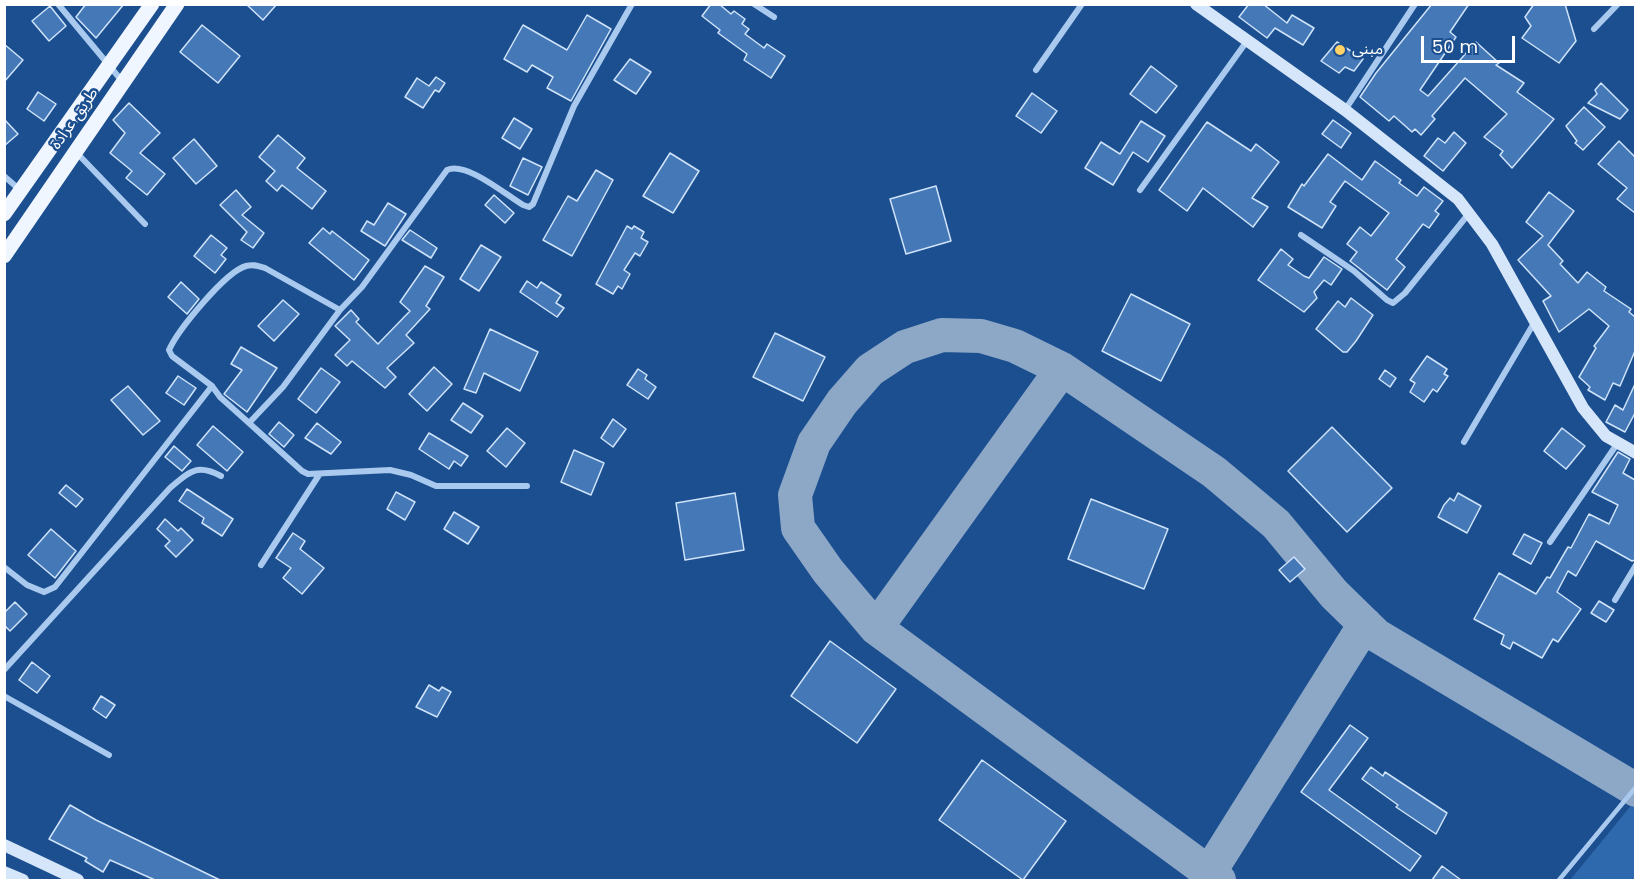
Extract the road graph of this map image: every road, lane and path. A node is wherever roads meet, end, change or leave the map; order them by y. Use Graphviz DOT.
graph roads {
  1 [pos="58,4"];
  2 [pos="152,4"];
  3 [pos="177,4"];
  4 [pos="632,4"];
  5 [pos="754,4"];
  6 [pos="1082,4"];
  7 [pos="1196,4"];
  8 [pos="1415,4"];
  9 [pos="1618,4"];
  10 [pos="774,17"];
  11 [pos="1594,29"];
  12 [pos="1247,41"];
  13 [pos="109,67"];
  14 [pos="1036,70"];
  15 [pos="123,81"];
  16 [pos="1345,110"];
  17 [pos="75,151"];
  18 [pos="4,176"];
  19 [pos="20,190"];
  20 [pos="1140,190"];
  21 [pos="1470,211"];
  22 [pos="4,214"];
  23 [pos="145,224"];
  24 [pos="1301,235"];
  25 [pos="4,256"];
  26 [pos="340,310"];
  27 [pos="1535,322"];
  28 [pos="212,386"];
  29 [pos="249,423"];
  30 [pos="1464,442"];
  31 [pos="1617,444"];
  32 [pos="1635,453"];
  33 [pos="319,475"];
  34 [pos="220,476"];
  35 [pos="527,486"];
  36 [pos="1550,542"];
  37 [pos="261,565"];
  38 [pos="1635,565"];
  39 [pos="4,567"];
  40 [pos="1615,600"];
  41 [pos="4,670"];
  42 [pos="4,696"];
  43 [pos="109,755"];
  44 [pos="1635,786"];
  45 [pos="4,845"];
  46 [pos="4,872"];
  47 [pos="23,880"];
  48 [pos="78,880"];
  49 [pos="1559,880"];
  1 -- 13 [label="street"];
  2 -- 13 [label="main road"];
  3 -- 15 [label="main road, طريق عرادة"];
  4 -- 26 [label="street"];
  5 -- 10 [label="street"];
  6 -- 14 [label="street"];
  7 -- 12 [label="main road"];
  8 -- 16 [label="street"];
  9 -- 11 [label="street"];
  12 -- 16 [label="main road"];
  12 -- 20 [label="street"];
  13 -- 15 [label="street"];
  13 -- 19 [label="main road"];
  15 -- 17 [label="main road, طريق عرادة"];
  16 -- 21 [label="main road"];
  17 -- 23 [label="street"];
  17 -- 25 [label="main road, طريق عرادة"];
  18 -- 19 [label="street"];
  19 -- 22 [label="main road"];
  21 -- 24 [label="street"];
  21 -- 27 [label="main road"];
  26 -- 28 [label="street"];
  26 -- 29 [label="street"];
  27 -- 30 [label="street"];
  27 -- 31 [label="main road"];
  28 -- 29 [label="street"];
  28 -- 39 [label="street"];
  29 -- 33 [label="street"];
  31 -- 32 [label="main road"];
  31 -- 36 [label="street"];
  33 -- 35 [label="street"];
  33 -- 37 [label="street"];
  34 -- 41 [label="street"];
  38 -- 40 [label="street"];
  42 -- 43 [label="street"];
  44 -- 49 [label="lane"];
  45 -- 48 [label="main road"];
  46 -- 47 [label="main road"];
}
